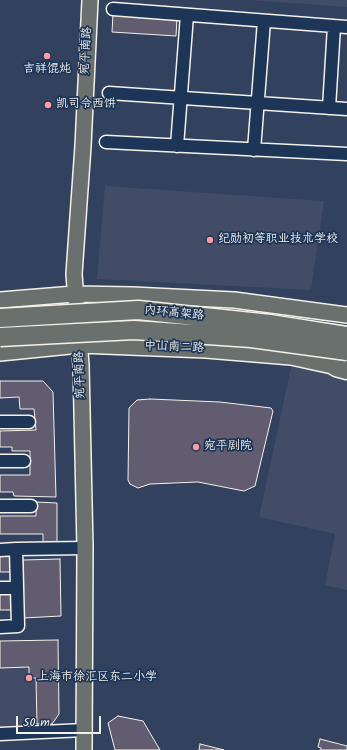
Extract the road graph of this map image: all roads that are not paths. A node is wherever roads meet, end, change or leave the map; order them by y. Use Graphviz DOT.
graph roads {
  1 [pos="90,0"];
  2 [pos="113,10"];
  3 [pos="187,15"];
  4 [pos="264,21"];
  5 [pos="334,26"];
  6 [pos="347,27"];
  7 [pos="109,93"];
  8 [pos="180,98"];
  9 [pos="258,103"];
  10 [pos="329,108"];
  11 [pos="347,109"];
  12 [pos="106,142"];
  13 [pos="176,146"];
  14 [pos="254,150"];
  15 [pos="347,154"];
  16 [pos="74,294"];
  17 [pos="0,300"];
  18 [pos="347,315"];
  19 [pos="0,318"];
  20 [pos="347,336"];
  21 [pos="0,338"];
  22 [pos="80,345"];
  23 [pos="347,351"];
  24 [pos="0,353"];
  25 [pos="343,369"];
  26 [pos="0,422"];
  27 [pos="29,422"];
  28 [pos="0,461"];
  29 [pos="24,461"];
  30 [pos="0,506"];
  31 [pos="31,506"];
  32 [pos="85,548"];
  33 [pos="16,549"];
  34 [pos="0,550"];
  35 [pos="0,588"];
  36 [pos="16,588"];
  37 [pos="0,627"];
  38 [pos="84,730"];
  39 [pos="0,734"];
  40 [pos="84,750"];
  1 -- 16 [label="main road, 宛平南路"];
  2 -- 3 [label="street"];
  3 -- 4 [label="street"];
  3 -- 8 [label="street"];
  4 -- 5 [label="street"];
  4 -- 9 [label="street"];
  5 -- 6 [label="street"];
  5 -- 10 [label="street"];
  7 -- 8 [label="street"];
  8 -- 9 [label="street"];
  8 -- 13 [label="street"];
  9 -- 10 [label="street"];
  9 -- 14 [label="street"];
  10 -- 11 [label="street"];
  12 -- 13 [label="street"];
  13 -- 14 [label="street"];
  14 -- 15 [label="street"];
  16 -- 17 [label="main road"];
  16 -- 18 [label="main road"];
  16 -- 22 [label="main road, 宛平南路"];
  19 -- 20 [label="highway, 内环高架路, bridge"];
  21 -- 23 [label="highway, 内环高架路, bridge"];
  22 -- 24 [label="main road, 中山南二路"];
  22 -- 25 [label="main road, 中山南二路"];
  22 -- 32 [label="main road, 宛平南路"];
  26 -- 27 [label="street"];
  28 -- 29 [label="street"];
  30 -- 31 [label="street"];
  32 -- 33 [label="street"];
  32 -- 38 [label="main road, 宛平南路"];
  33 -- 34 [label="street"];
  33 -- 36 [label="street"];
  35 -- 36 [label="street"];
  36 -- 37 [label="street"];
  38 -- 39 [label="street"];
  38 -- 40 [label="main road, 宛平南路"];
}
